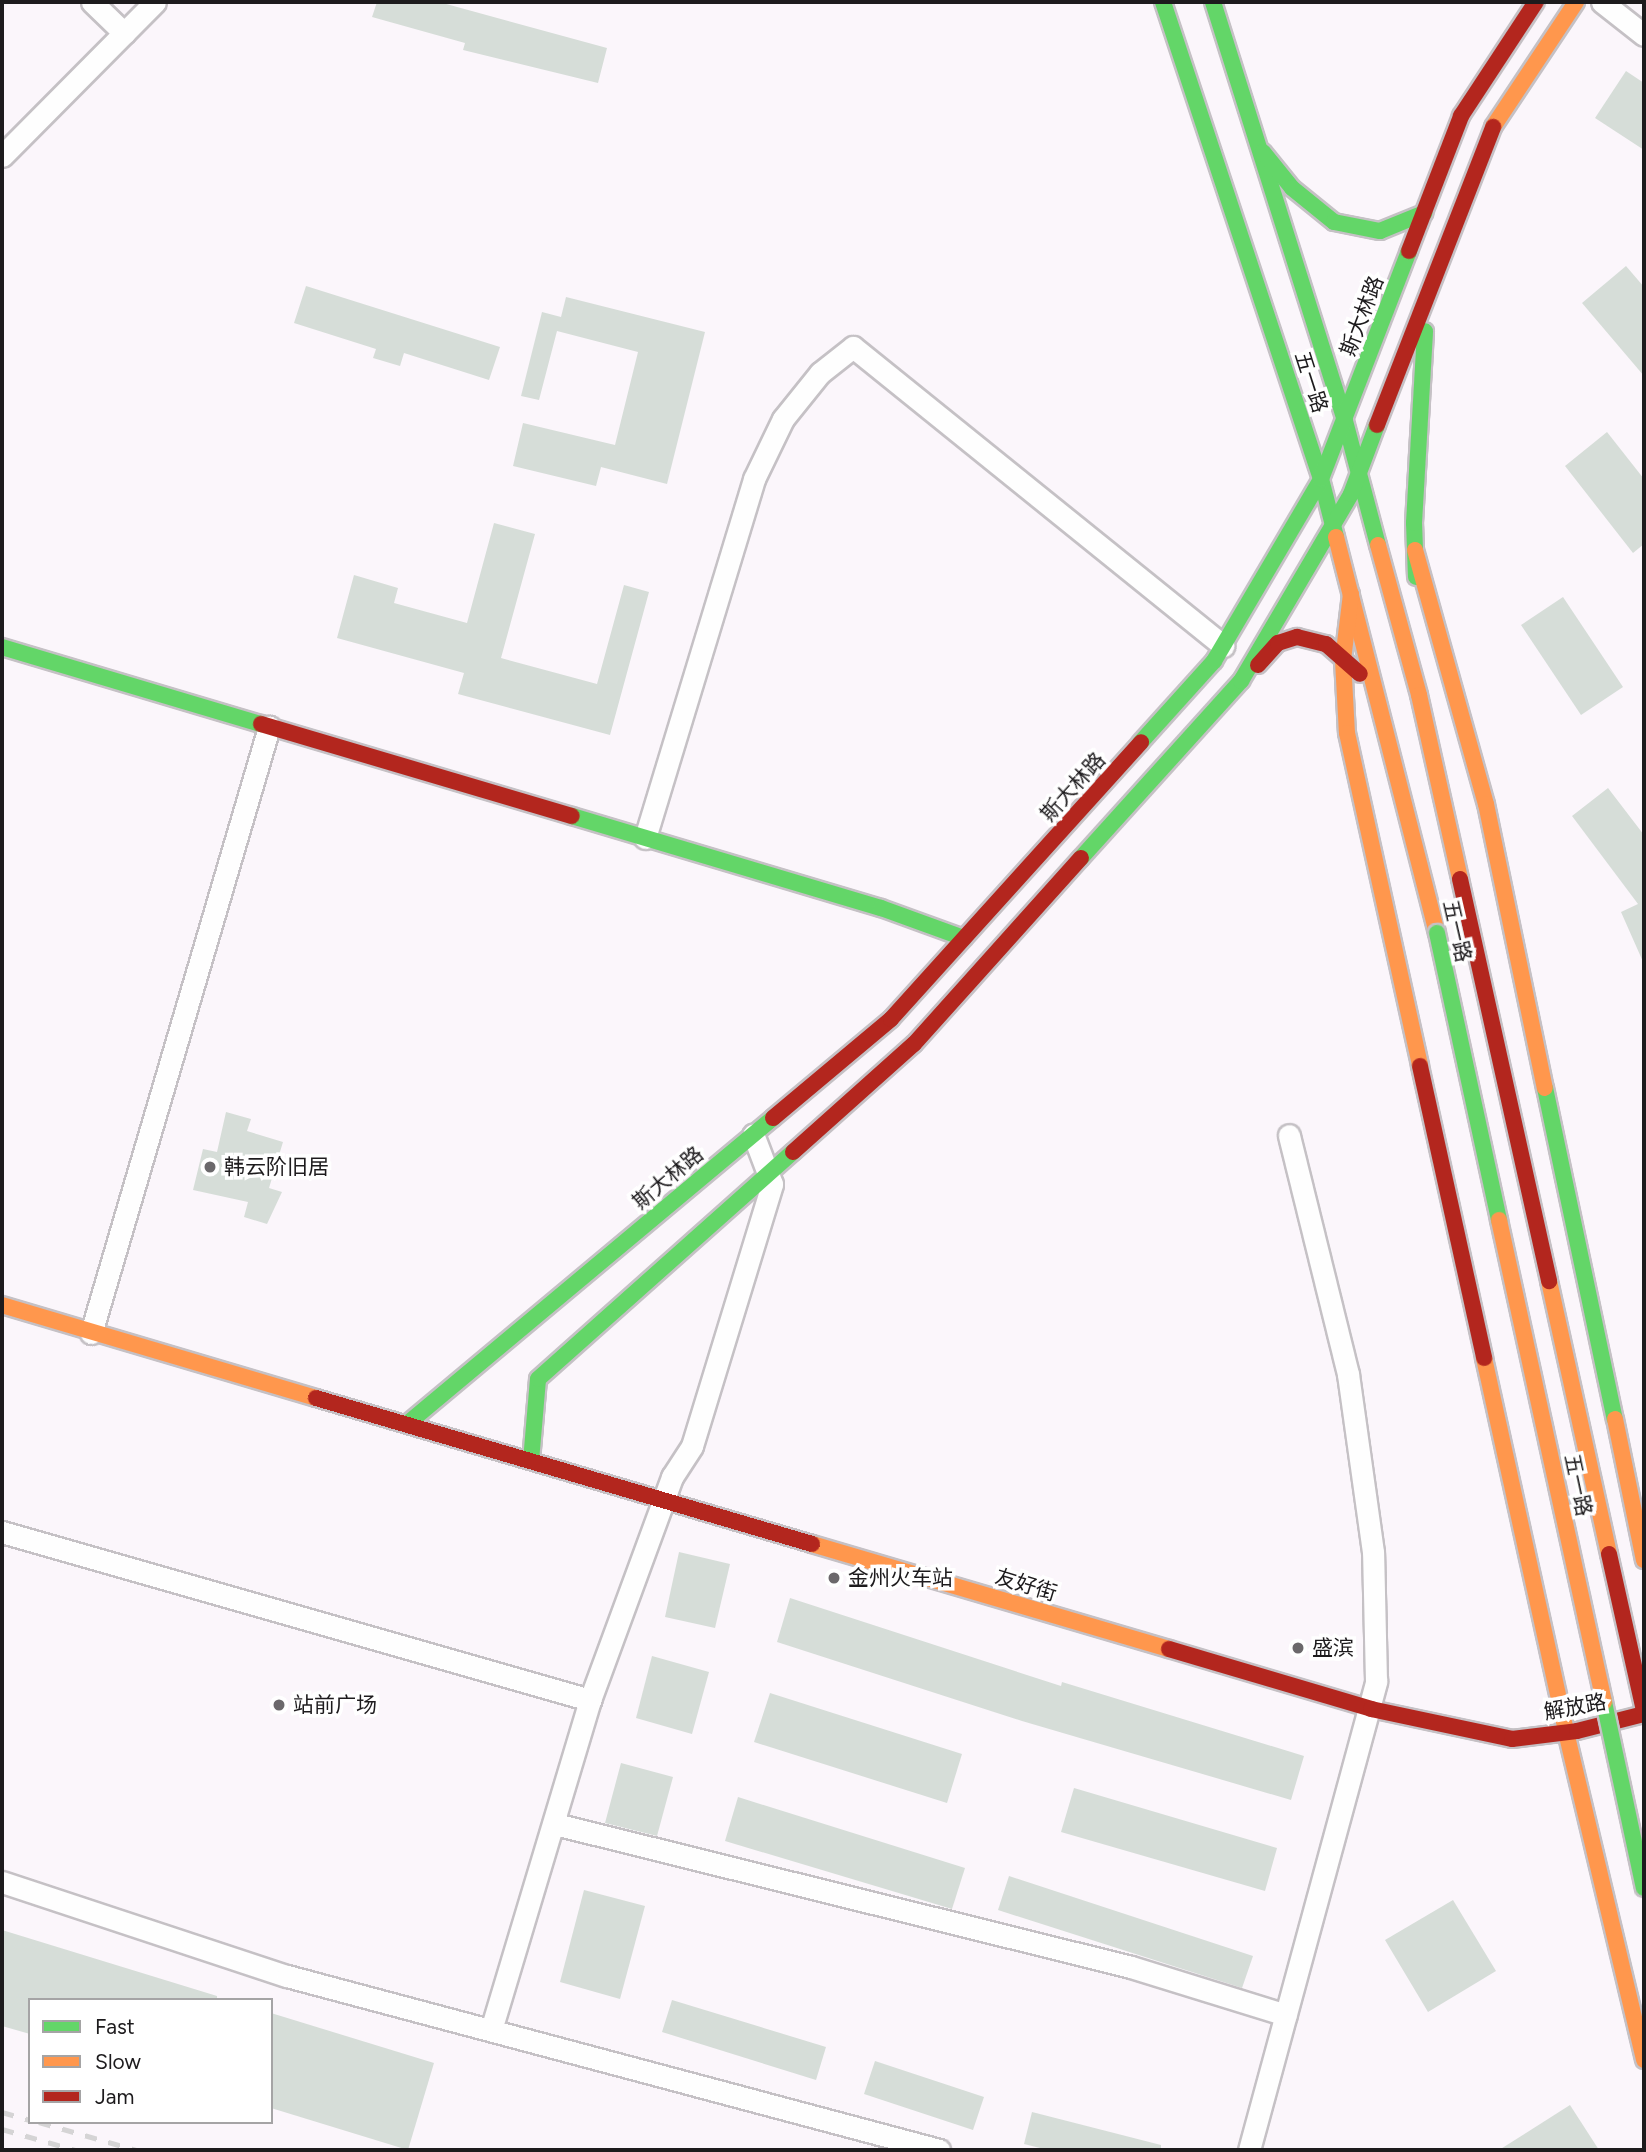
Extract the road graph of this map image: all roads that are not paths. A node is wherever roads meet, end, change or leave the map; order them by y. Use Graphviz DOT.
graph roads {
  1 [pos="92,2"];
  2 [pos="155,2"];
  3 [pos="1163,2"];
  4 [pos="1213,2"];
  5 [pos="1536,2"];
  6 [pos="1576,2"];
  7 [pos="1602,2"];
  8 [pos="124,33"];
  9 [pos="1644,35"];
  10 [pos="1262,152"];
  11 [pos="2,156"];
  12 [pos="1424,214"];
  13 [pos="1427,299"];
  14 [pos="1345,421"];
  15 [pos="1359,474"];
  16 [pos="1321,479"];
  17 [pos="1333,525"];
  18 [pos="1415,550"];
  19 [pos="1351,594"];
  20 [pos="1224,646"];
  21 [pos="2,648"];
  22 [pos="1343,660"];
  23 [pos="1241,681"];
  24 [pos="1375,687"];
  25 [pos="1419,695"];
  26 [pos="269,727"];
  27 [pos="645,838"];
  28 [pos="964,938"];
  29 [pos="753,1134"];
  30 [pos="1290,1135"];
  31 [pos="769,1173"];
  32 [pos="3,1310"];
  33 [pos="91,1333"];
  34 [pos="407,1424"];
  35 [pos="531,1461"];
  36 [pos="663,1503"];
  37 [pos="2,1532"];
  38 [pos="1644,1560"];
  39 [pos="590,1700"];
  40 [pos="1371,1709"];
  41 [pos="1644,1712"];
  42 [pos="1566,1732"];
  43 [pos="1512,1739"];
  44 [pos="555,1824"];
  45 [pos="2,1882"];
  46 [pos="1644,1888"];
  47 [pos="1286,2015"];
  48 [pos="491,2029"];
  49 [pos="1644,2060"];
  50 [pos="939,2150"];
  51 [pos="1249,2150"];
  1 -- 8 [label="street"];
  2 -- 8 [label="street"];
  3 -- 16 [label="main road, 五一路"];
  4 -- 10 [label="main road"];
  5 -- 12 [label="main road, 斯大林路"];
  6 -- 13 [label="main road"];
  7 -- 9 [label="street"];
  8 -- 11 [label="street"];
  10 -- 12 [label="main road"];
  10 -- 14 [label="main road"];
  12 -- 14 [label="main road, 斯大林路"];
  13 -- 15 [label="main road"];
  13 -- 18 [label="main road"];
  14 -- 15 [label="main road"];
  14 -- 16 [label="main road, 斯大林路"];
  15 -- 17 [label="main road"];
  15 -- 25 [label="main road"];
  16 -- 17 [label="main road, 五一路"];
  16 -- 20 [label="main road, 斯大林路"];
  17 -- 19 [label="main road, 五一路"];
  17 -- 23 [label="main road"];
  18 -- 25 [label="main road"];
  18 -- 38 [label="main road"];
  19 -- 22 [label="main road"];
  19 -- 24 [label="main road, 五一路"];
  20 -- 27 [label="street"];
  20 -- 28 [label="main road, 斯大林路"];
  21 -- 26 [label="main road"];
  22 -- 23 [label="main road"];
  22 -- 24 [label="main road"];
  22 -- 42 [label="main road"];
  23 -- 31 [label="main road"];
  24 -- 46 [label="main road, 五一路, bridge"];
  25 -- 41 [label="main road"];
  26 -- 27 [label="main road"];
  26 -- 33 [label="street"];
  27 -- 28 [label="main road"];
  28 -- 29 [label="main road, 斯大林路"];
  29 -- 31 [label="street"];
  29 -- 34 [label="main road, 斯大林路"];
  30 -- 40 [label="street"];
  31 -- 35 [label="main road"];
  31 -- 36 [label="street"];
  32 -- 33 [label="main road, 友好街"];
  33 -- 34 [label="main road, 友好街"];
  34 -- 35 [label="main road, 友好街"];
  35 -- 36 [label="main road, 友好街"];
  36 -- 39 [label="street"];
  36 -- 40 [label="main road, 友好街"];
  37 -- 39 [label="street"];
  39 -- 44 [label="street"];
  40 -- 43 [label="main road, 友好街"];
  40 -- 47 [label="street"];
  41 -- 42 [label="main road, 解放路"];
  42 -- 43 [label="main road, 解放路"];
  42 -- 49 [label="main road"];
  44 -- 47 [label="street"];
  44 -- 48 [label="street"];
  45 -- 48 [label="street"];
  47 -- 51 [label="street"];
  48 -- 50 [label="street"];
}
